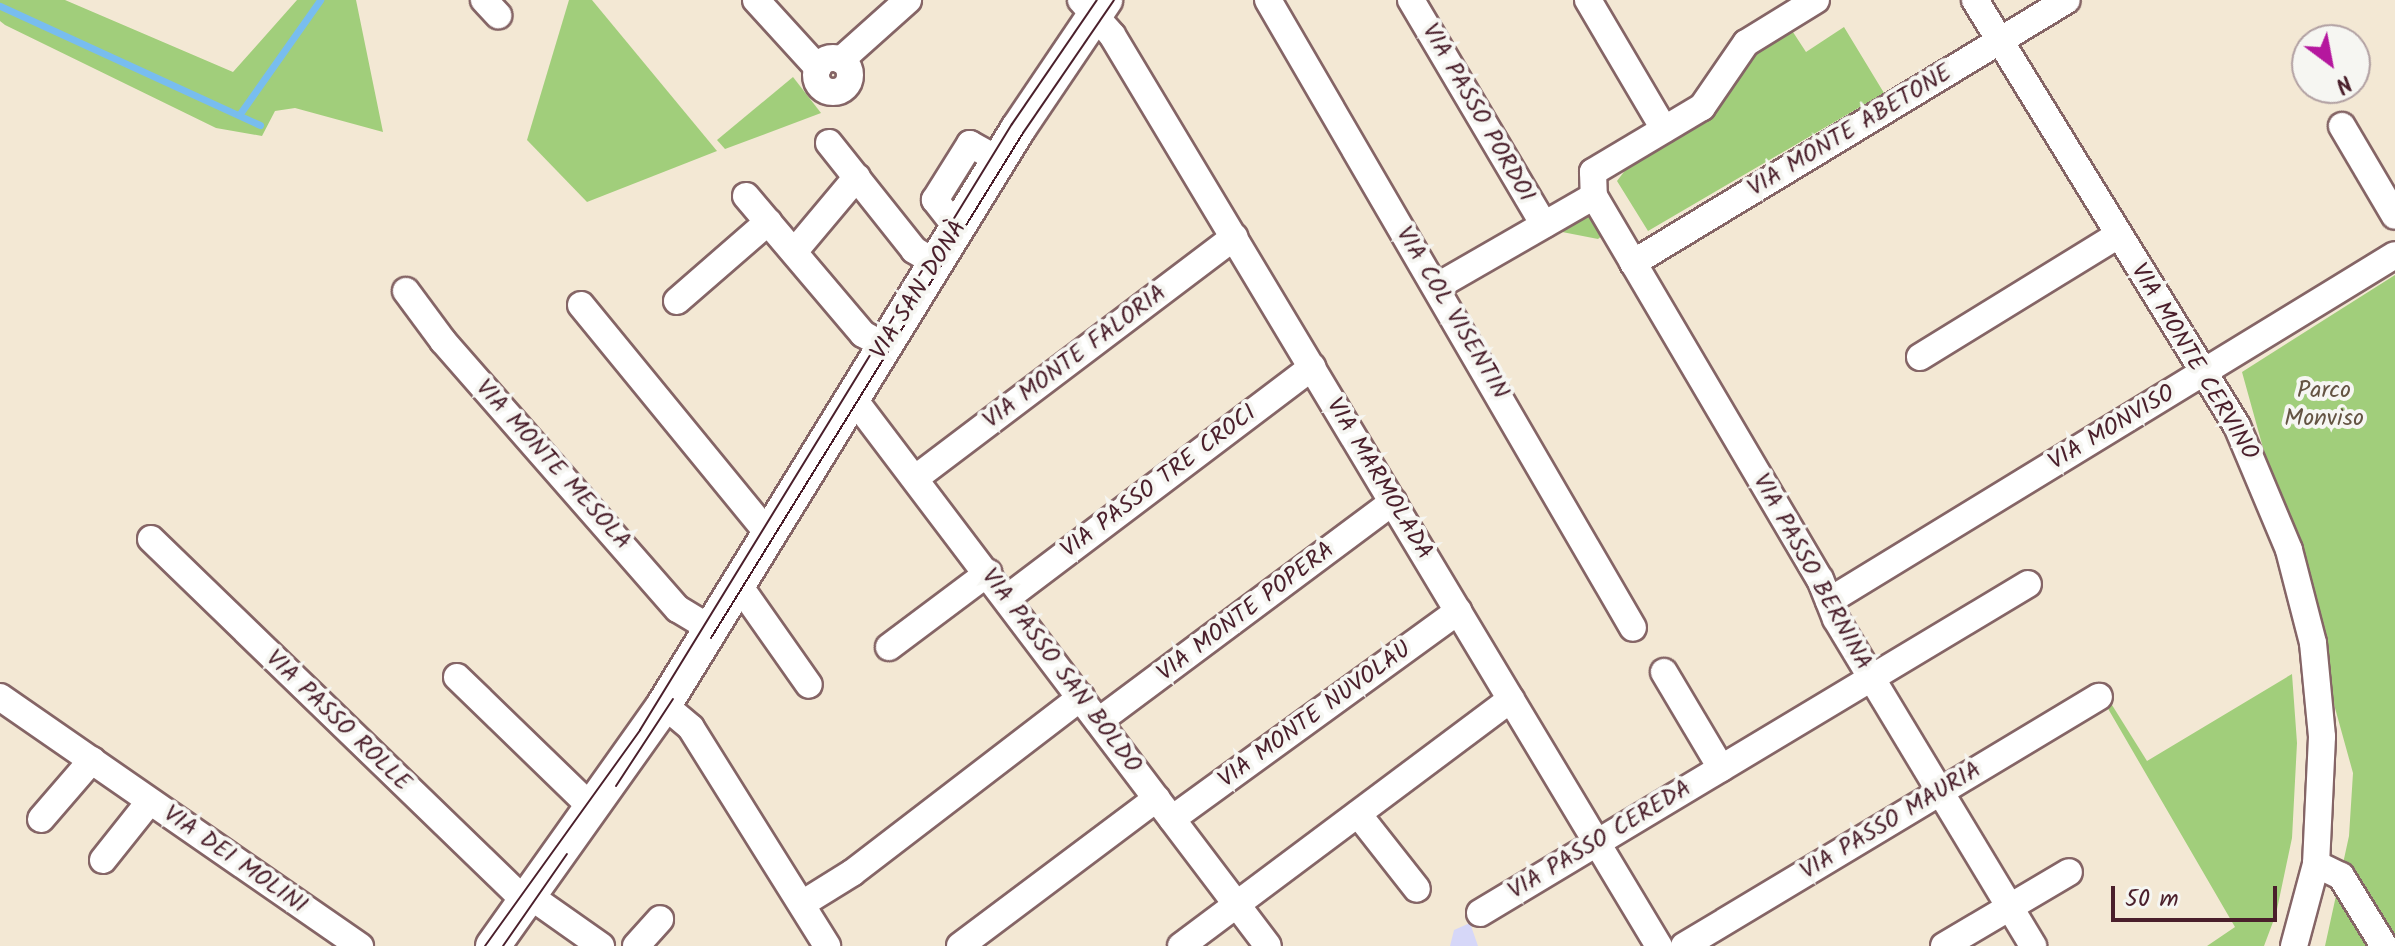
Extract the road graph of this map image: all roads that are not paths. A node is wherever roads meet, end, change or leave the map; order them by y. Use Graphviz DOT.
graph roads {
  1 [pos="756,0"];
  2 [pos="908,0"];
  3 [pos="1268,0"];
  4 [pos="1411,0"];
  5 [pos="1588,0"];
  6 [pos="1816,0"];
  7 [pos="1975,0"];
  8 [pos="2067,0"];
  9 [pos="1094,5"];
  10 [pos="1999,41"];
  11 [pos="2342,126"];
  12 [pos="1664,129"];
  13 [pos="829,143"];
  14 [pos="857,177"];
  15 [pos="746,196"];
  16 [pos="1594,196"];
  17 [pos="2395,216"];
  18 [pos="768,222"];
  19 [pos="1544,225"];
  20 [pos="2118,235"];
  21 [pos="1234,237"];
  22 [pos="794,252"];
  23 [pos="2395,255"];
  24 [pos="936,263"];
  25 [pos="1633,263"];
  26 [pos="1436,287"];
  27 [pos="406,291"];
  28 [pos="677,301"];
  29 [pos="581,305"];
  30 [pos="885,346"];
  31 [pos="1920,357"];
  32 [pos="1312,367"];
  33 [pos="2204,373"];
  34 [pos="853,398"];
  35 [pos="917,477"];
  36 [pos="1393,502"];
  37 [pos="769,535"];
  38 [pos="151,539"];
  39 [pos="988,573"];
  40 [pos="738,584"];
  41 [pos="2028,584"];
  42 [pos="1007,598"];
  43 [pos="1829,601"];
  44 [pos="1458,611"];
  45 [pos="1633,628"];
  46 [pos="711,629"];
  47 [pos="889,647"];
  48 [pos="1664,672"];
  49 [pos="457,677"];
  50 [pos="1871,677"];
  51 [pos="809,685"];
  52 [pos="0,697"];
  53 [pos="1081,697"];
  54 [pos="2099,697"];
  55 [pos="1511,699"];
  56 [pos="664,705"];
  57 [pos="1099,721"];
  58 [pos="92,760"];
  59 [pos="1721,768"];
  60 [pos="1940,792"];
  61 [pos="150,801"];
  62 [pos="592,808"];
  63 [pos="1164,808"];
  64 [pos="1358,814"];
  65 [pos="41,819"];
  66 [pos="1596,842"];
  67 [pos="103,860"];
  68 [pos="2316,864"];
  69 [pos="2069,872"];
  70 [pos="1417,889"];
  71 [pos="528,899"];
  72 [pos="802,904"];
  73 [pos="1236,904"];
  74 [pos="2009,907"];
  75 [pos="1480,913"];
  76 [pos="660,919"];
  77 [pos="360,946"];
  78 [pos="494,946"];
  79 [pos="601,946"];
  80 [pos="636,946"];
  81 [pos="827,946"];
  82 [pos="960,946"];
  83 [pos="1181,946"];
  84 [pos="1268,946"];
  85 [pos="1659,946"];
  86 [pos="1684,946"];
  87 [pos="1944,946"];
  88 [pos="2033,946"];
  89 [pos="2294,946"];
  90 [pos="2384,946"];
  1 -- 2 [label="street"];
  3 -- 26 [label="street, VIA COL VISENTIN"];
  4 -- 19 [label="street, VIA PASSO PORDOI"];
  5 -- 12 [label="street"];
  6 -- 12 [label="street"];
  7 -- 10 [label="street, VIA MONTE CERVINO"];
  8 -- 10 [label="street, VIA MONTE ABETONE"];
  9 -- 21 [label="street, VIA MARMOLADA"];
  9 -- 24 [label="main road, VIA SAN DONÀ"];
  10 -- 20 [label="street, VIA MONTE CERVINO"];
  10 -- 25 [label="street, VIA MONTE ABETONE"];
  11 -- 17 [label="street"];
  12 -- 16 [label="street"];
  13 -- 14 [label="street"];
  14 -- 22 [label="street"];
  14 -- 24 [label="street"];
  15 -- 18 [label="street"];
  16 -- 19 [label="street, VIA PASSO PORDOI"];
  16 -- 25 [label="street, VIA PASSO BERNINA"];
  18 -- 22 [label="street"];
  18 -- 28 [label="street"];
  19 -- 26 [label="street, VIA PASSO PORDOI"];
  20 -- 31 [label="street"];
  20 -- 33 [label="street, VIA MONTE CERVINO"];
  21 -- 32 [label="street, VIA MARMOLADA"];
  21 -- 35 [label="street, VIA MONTE FALORIA"];
  22 -- 30 [label="street"];
  23 -- 33 [label="street, VIA MONVISO"];
  24 -- 30 [label="main road, VIA SAN DONÀ"];
  25 -- 43 [label="street, VIA PASSO BERNINA"];
  26 -- 45 [label="street, VIA COL VISENTIN"];
  27 -- 46 [label="street, VIA MONTE MESOLA"];
  29 -- 37 [label="street"];
  30 -- 34 [label="main road, VIA SAN DONÀ"];
  32 -- 36 [label="street, VIA MARMOLADA"];
  32 -- 42 [label="street, VIA PASSO TRE CROCI"];
  33 -- 43 [label="street, VIA MONVISO"];
  33 -- 68 [label="street, VIA MONTE CERVINO"];
  34 -- 35 [label="street, VIA PASSO SAN BOLDO"];
  34 -- 37 [label="main road, VIA SAN DONÀ"];
  35 -- 39 [label="street, VIA PASSO SAN BOLDO"];
  36 -- 44 [label="street, VIA MARMOLADA"];
  36 -- 57 [label="street, VIA MONTE POPERA"];
  37 -- 40 [label="main road, VIA SAN DONÀ"];
  38 -- 71 [label="street, VIA PASSO ROLLE"];
  39 -- 42 [label="street, VIA PASSO SAN BOLDO"];
  39 -- 47 [label="street"];
  40 -- 46 [label="main road, VIA SAN DONÀ"];
  40 -- 51 [label="street"];
  41 -- 50 [label="street, VIA PASSO CEREDA"];
  42 -- 53 [label="street, VIA PASSO SAN BOLDO"];
  43 -- 50 [label="street, VIA PASSO BERNINA"];
  44 -- 55 [label="street, VIA MARMOLADA"];
  44 -- 63 [label="street, VIA MONTE NUVOLAU"];
  46 -- 56 [label="main road, VIA SAN DONÀ"];
  48 -- 59 [label="street"];
  49 -- 62 [label="street"];
  50 -- 59 [label="street, VIA PASSO CEREDA"];
  50 -- 60 [label="street, VIA PASSO BERNINA"];
  52 -- 58 [label="street, VIA DEI MOLINI"];
  53 -- 57 [label="street, VIA PASSO SAN BOLDO"];
  53 -- 72 [label="street"];
  54 -- 60 [label="street, VIA PASSO MAURIA"];
  55 -- 64 [label="street"];
  55 -- 66 [label="street, VIA MARMOLADA"];
  56 -- 62 [label="main road, VIA SAN DONÀ"];
  56 -- 72 [label="street"];
  57 -- 63 [label="street, VIA PASSO SAN BOLDO"];
  58 -- 61 [label="street, VIA DEI MOLINI"];
  58 -- 65 [label="street"];
  59 -- 66 [label="street, VIA PASSO CEREDA"];
  60 -- 74 [label="street, VIA PASSO BERNINA"];
  60 -- 86 [label="street, VIA PASSO MAURIA"];
  61 -- 67 [label="street, VIA DEI MOLINI"];
  61 -- 77 [label="street, VIA DEI MOLINI"];
  62 -- 71 [label="main road, VIA SAN DONÀ"];
  63 -- 73 [label="street, VIA PASSO SAN BOLDO"];
  63 -- 82 [label="street, VIA MONTE NUVOLAU"];
  64 -- 70 [label="street"];
  64 -- 73 [label="street"];
  66 -- 75 [label="street, VIA PASSO CEREDA"];
  66 -- 85 [label="street, VIA MARMOLADA"];
  68 -- 89 [label="street, VIA MONTE CERVINO"];
  68 -- 90 [label="street"];
  69 -- 74 [label="street"];
  71 -- 78 [label="main road, VIA SAN DONÀ"];
  71 -- 79 [label="street"];
  72 -- 81 [label="street"];
  73 -- 83 [label="street"];
  73 -- 84 [label="street, VIA PASSO SAN BOLDO"];
  74 -- 87 [label="street"];
  74 -- 88 [label="street, VIA PASSO BERNINA"];
  76 -- 80 [label="street"];
}
